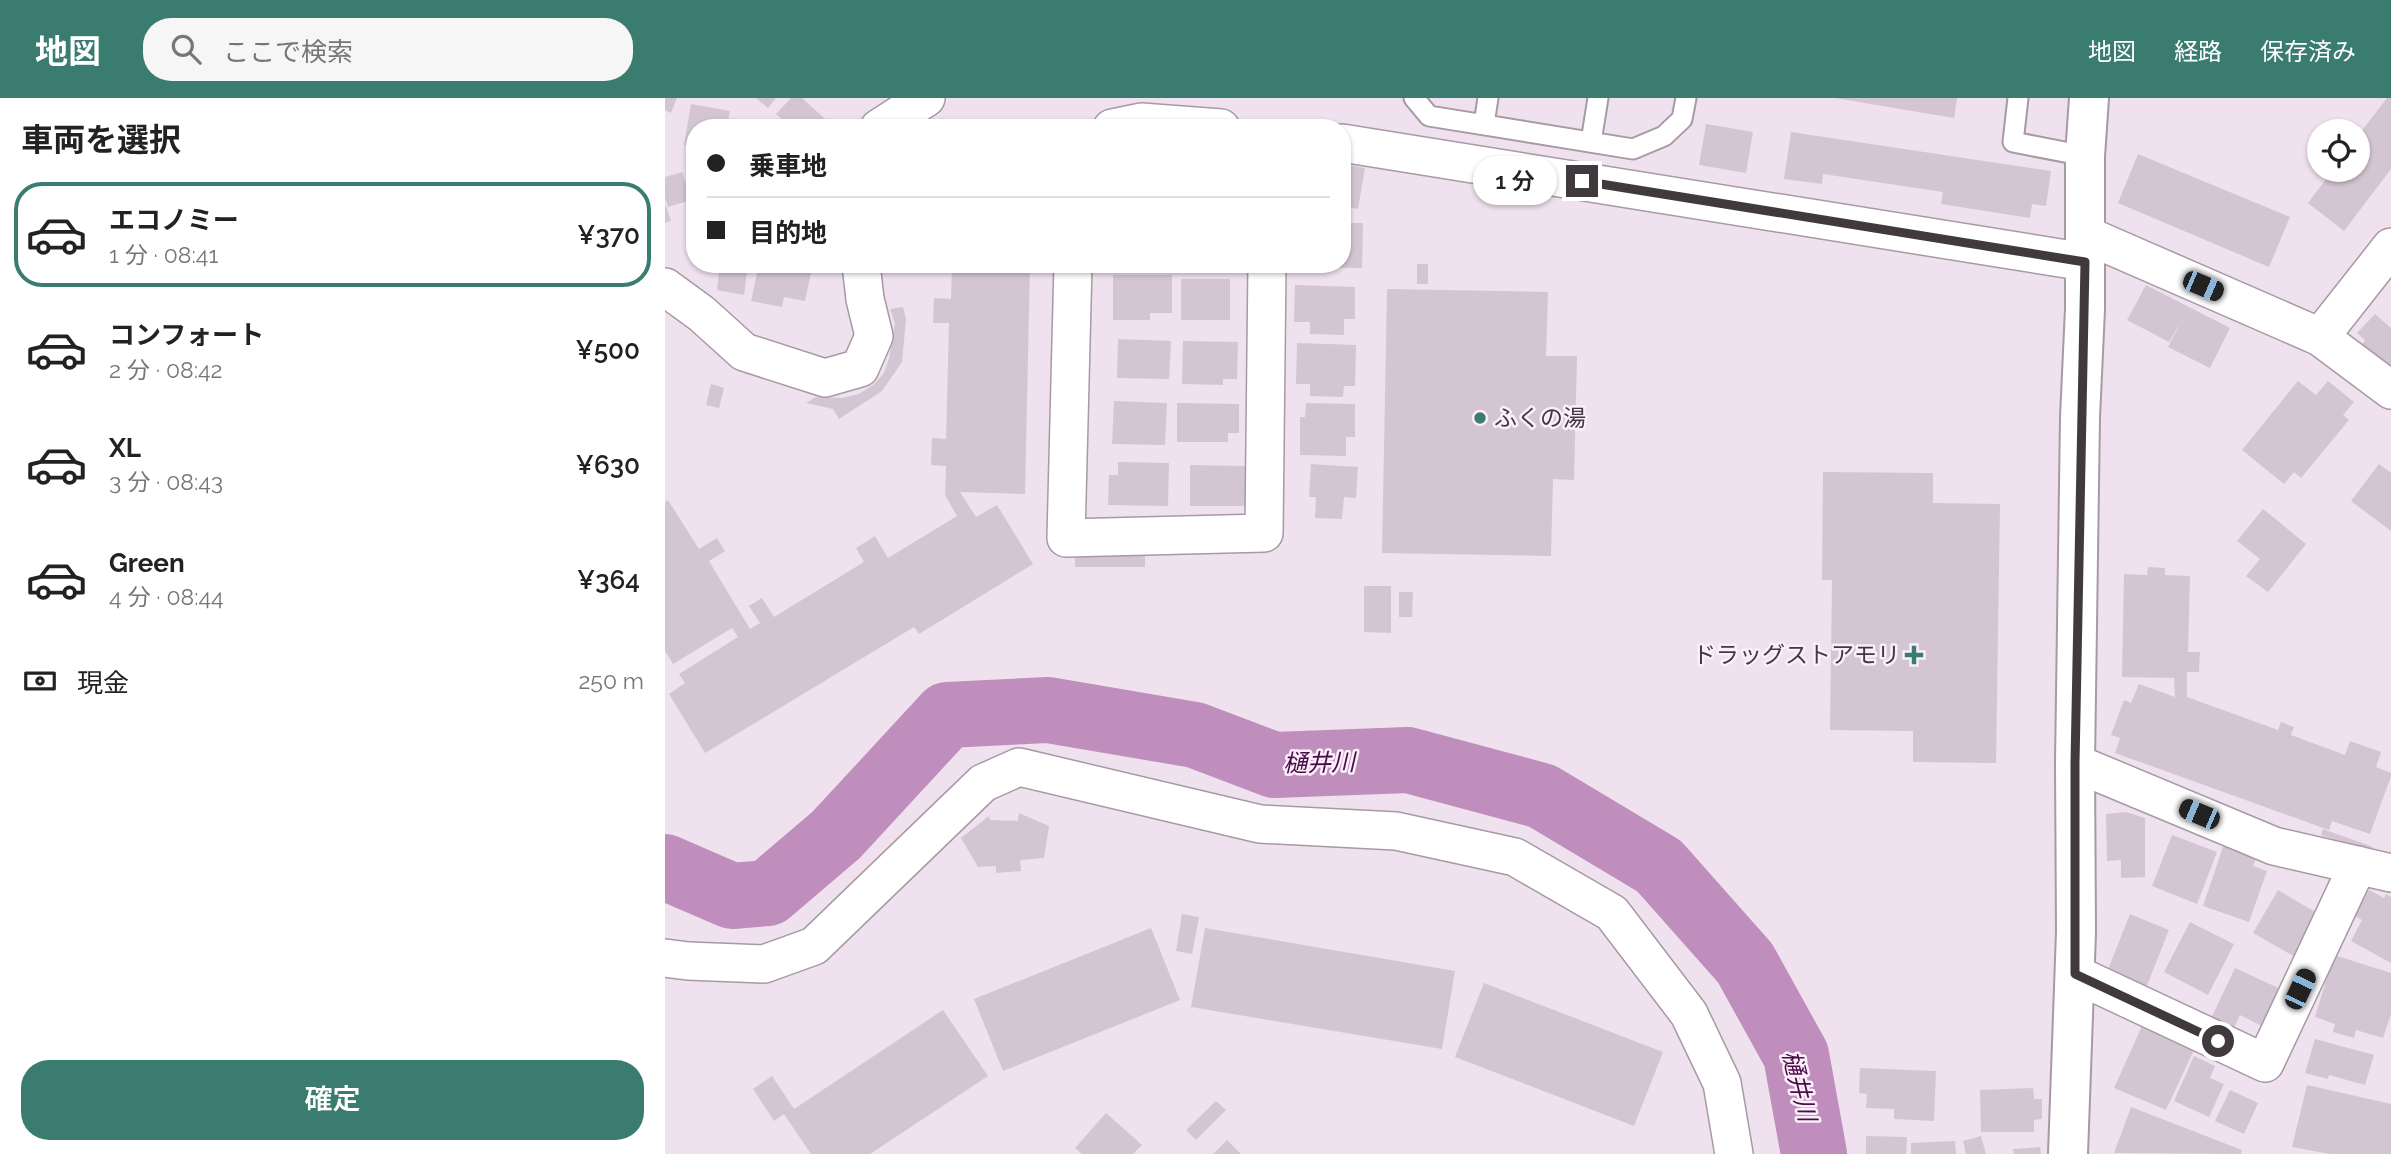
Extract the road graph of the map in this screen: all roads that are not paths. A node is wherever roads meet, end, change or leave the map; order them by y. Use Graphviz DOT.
graph roads {
  1 [pos="926,98"];
  2 [pos="1414,98"];
  3 [pos="1488,98"];
  4 [pos="1598,98"];
  5 [pos="1686,98"];
  6 [pos="2018,98"];
  7 [pos="2089,98"];
  8 [pos="1431,107"];
  9 [pos="893,119"];
  10 [pos="1484,124"];
  11 [pos="1591,142"];
  12 [pos="1351,144"];
  13 [pos="2085,156"];
  14 [pos="2391,247"];
  15 [pos="2086,249"];
  16 [pos="862,273"];
  17 [pos="1073,273"];
  18 [pos="1267,273"];
  19 [pos="665,287"];
  20 [pos="2321,337"];
  21 [pos="2391,390"];
  22 [pos="2075,763"];
  23 [pos="2375,869"];
  24 [pos="665,958"];
  25 [pos="2075,974"];
  26 [pos="1734,1154"];
  27 [pos="2068,1154"];
  1 -- 9 [label="street"];
  2 -- 8 [label="lane"];
  3 -- 10 [label="lane"];
  4 -- 11 [label="lane"];
  5 -- 11 [label="lane"];
  6 -- 13 [label="lane"];
  7 -- 13 [label="street"];
  8 -- 10 [label="lane"];
  10 -- 11 [label="lane"];
  12 -- 15 [label="street"];
  13 -- 15 [label="street"];
  14 -- 20 [label="street"];
  15 -- 20 [label="street"];
  15 -- 22 [label="street"];
  16 -- 19 [label="street"];
  17 -- 18 [label="street"];
  20 -- 21 [label="street"];
  22 -- 23 [label="street"];
  22 -- 25 [label="street"];
  23 -- 25 [label="street"];
  24 -- 26 [label="street"];
  25 -- 27 [label="street"];
}
